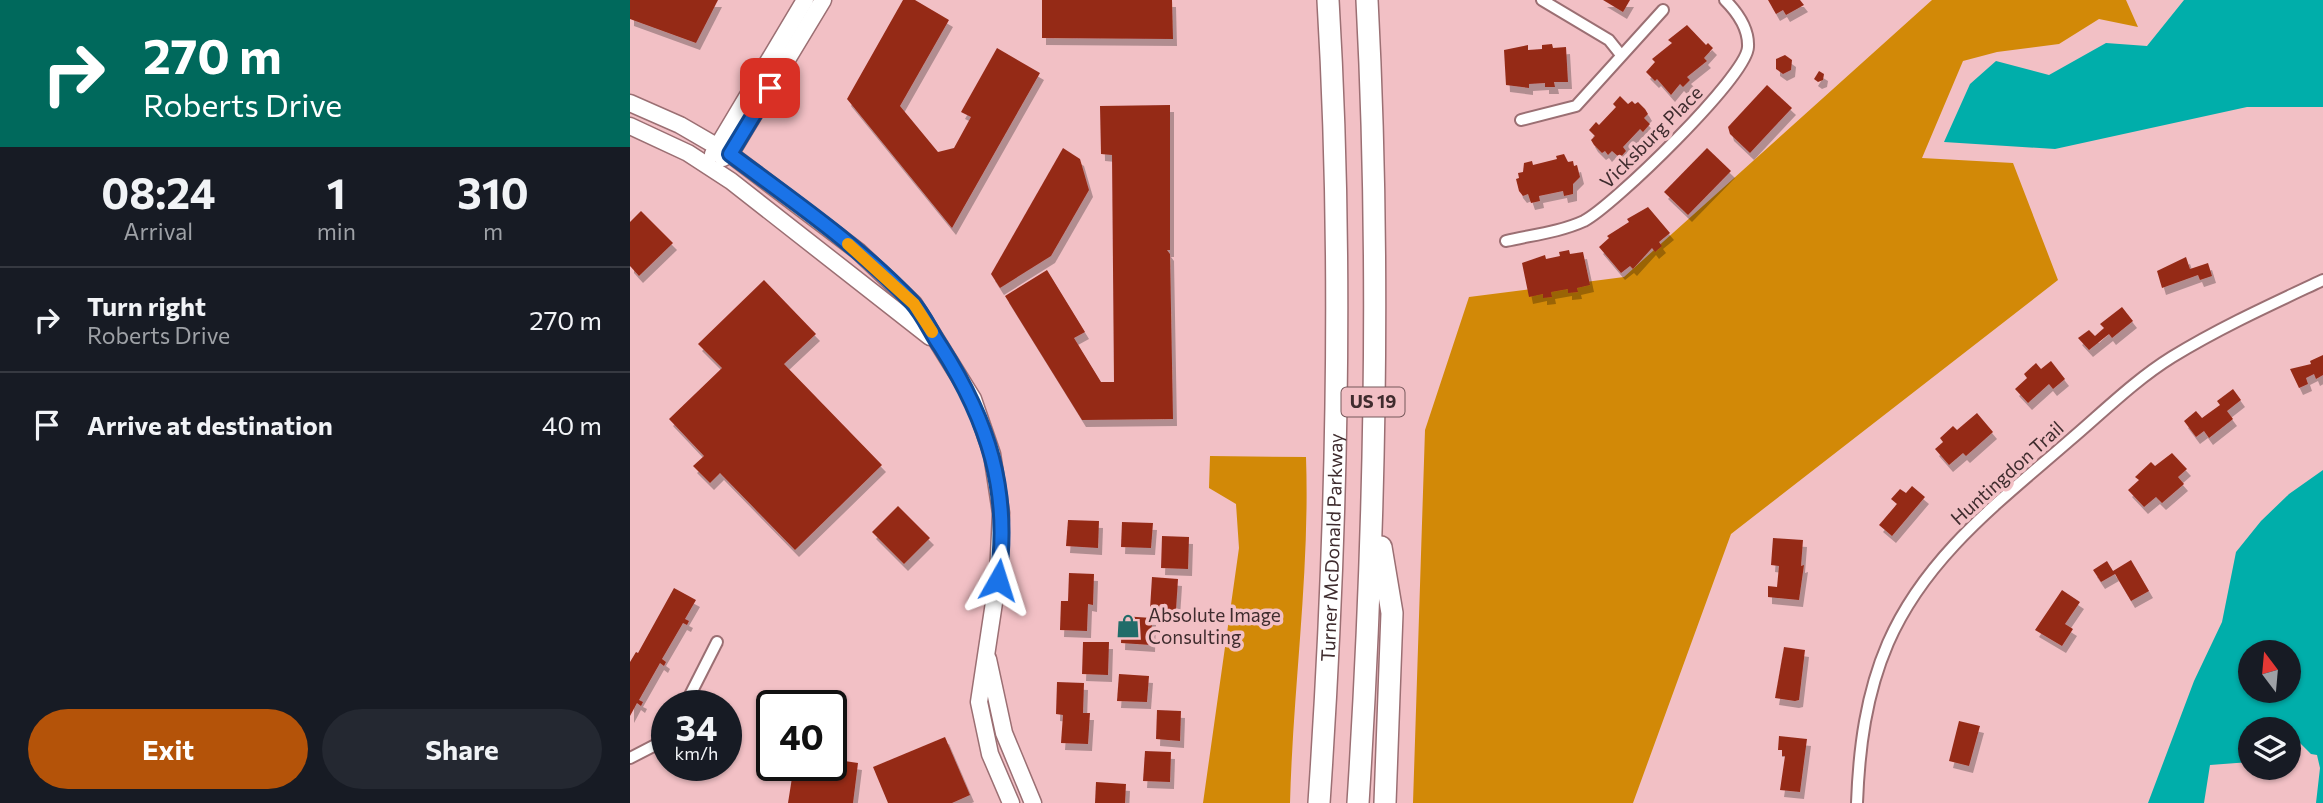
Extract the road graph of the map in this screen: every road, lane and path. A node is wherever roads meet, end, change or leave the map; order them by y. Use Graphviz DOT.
graph roads {
  1 [pos="805,0"];
  2 [pos="823,0"];
  3 [pos="1328,0"];
  4 [pos="1367,0"];
  5 [pos="1542,0"];
  6 [pos="1725,0"];
  7 [pos="1663,10"];
  8 [pos="1621,55"];
  9 [pos="630,103"];
  10 [pos="1521,120"];
  11 [pos="630,126"];
  12 [pos="723,150"];
  13 [pos="709,167"];
  14 [pos="1506,241"];
  15 [pos="2323,280"];
  16 [pos="940,346"];
  17 [pos="1373,496"];
  18 [pos="717,642"];
  19 [pos="987,656"];
  20 [pos="693,690"];
  21 [pos="651,747"];
  22 [pos="630,758"];
  23 [pos="1011,803"];
  24 [pos="1033,803"];
  25 [pos="1319,803"];
  26 [pos="1358,803"];
  27 [pos="1385,803"];
  28 [pos="1857,803"];
  1 -- 12 [label="street"];
  2 -- 12 [label="street"];
  3 -- 25 [label="highway, Turner McDonald Parkway / US 19"];
  4 -- 17 [label="highway, Turner McDonald Parkway / US 19"];
  5 -- 8 [label="street"];
  6 -- 14 [label="street, Vicksburg Place"];
  7 -- 8 [label="street"];
  8 -- 10 [label="street"];
  9 -- 12 [label="street"];
  11 -- 13 [label="street"];
  12 -- 13 [label="street"];
  12 -- 16 [label="street"];
  13 -- 16 [label="street"];
  15 -- 28 [label="street, Huntingdon Trail"];
  16 -- 19 [label="street"];
  17 -- 26 [label="highway, Turner McDonald Parkway / US 19"];
  17 -- 27 [label="highway"];
  18 -- 20 [label="street"];
  19 -- 23 [label="street"];
  19 -- 24 [label="street"];
  21 -- 22 [label="street"];
}
